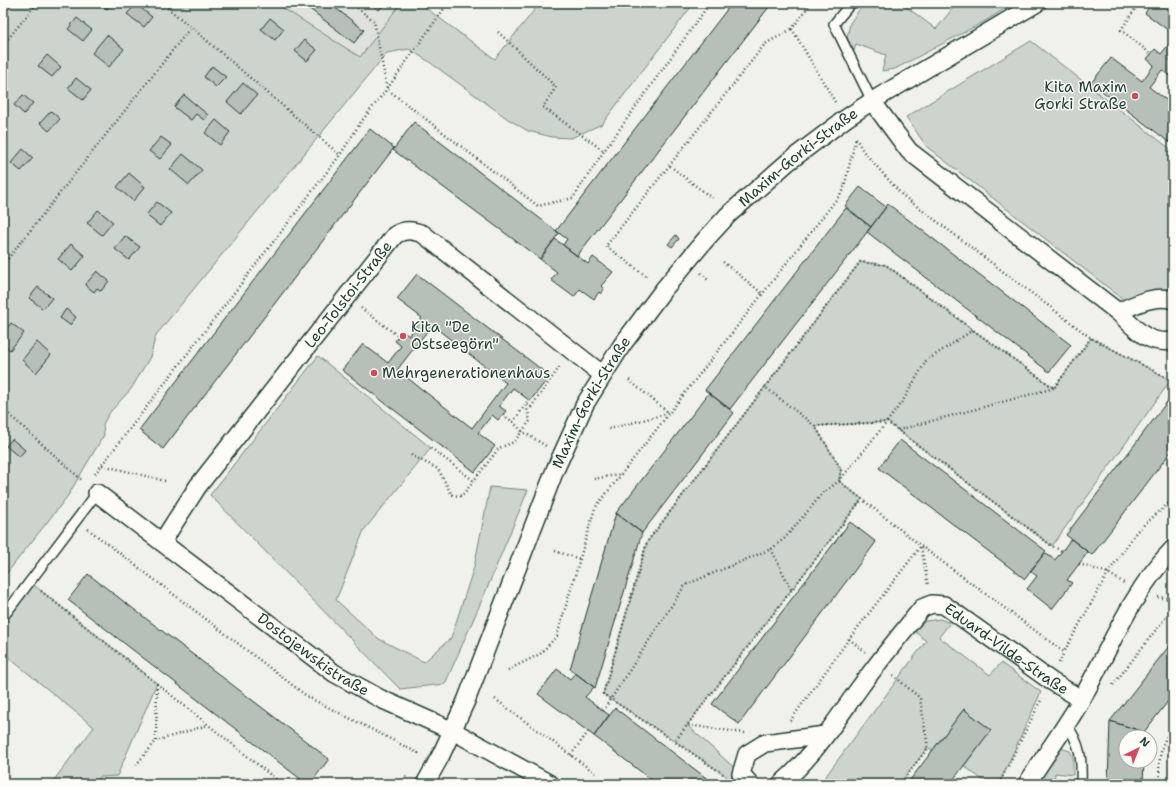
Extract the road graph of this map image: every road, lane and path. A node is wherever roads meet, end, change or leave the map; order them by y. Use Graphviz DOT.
graph roads {
  1 [pos="36,3"];
  2 [pos="161,3"];
  3 [pos="351,3"];
  4 [pos="448,3"];
  5 [pos="710,3"];
  6 [pos="812,3"];
  7 [pos="851,3"];
  8 [pos="1037,3"];
  9 [pos="1139,3"];
  10 [pos="191,27"];
  11 [pos="792,29"];
  12 [pos="498,32"];
  13 [pos="3,45"];
  14 [pos="1151,54"];
  15 [pos="387,89"];
  16 [pos="872,101"];
  17 [pos="845,119"];
  18 [pos="856,138"];
  19 [pos="604,152"];
  20 [pos="340,155"];
  21 [pos="670,166"];
  22 [pos="713,199"];
  23 [pos="722,262"];
  24 [pos="3,265"];
  25 [pos="646,276"];
  26 [pos="762,294"];
  27 [pos="346,297"];
  28 [pos="1173,300"];
  29 [pos="1118,312"];
  30 [pos="972,330"];
  31 [pos="398,336"];
  32 [pos="1091,338"];
  33 [pos="1173,341"];
  34 [pos="572,350"];
  35 [pos="603,375"];
  36 [pos="629,380"];
  37 [pos="1173,381"];
  38 [pos="765,387"];
  39 [pos="1054,388"];
  40 [pos="528,400"];
  41 [pos="526,404"];
  42 [pos="3,409"];
  43 [pos="670,413"];
  44 [pos="503,415"];
  45 [pos="513,422"];
  46 [pos="887,422"];
  47 [pos="815,426"];
  48 [pos="609,429"];
  49 [pos="898,430"];
  50 [pos="523,432"];
  51 [pos="432,448"];
  52 [pos="549,448"];
  53 [pos="411,455"];
  54 [pos="102,465"];
  55 [pos="622,474"];
  56 [pos="594,479"];
  57 [pos="165,481"];
  58 [pos="474,481"];
  59 [pos="839,481"];
  60 [pos="92,489"];
  61 [pos="1173,498"];
  62 [pos="862,499"];
  63 [pos="1173,502"];
  64 [pos="1168,504"];
  65 [pos="76,520"];
  66 [pos="162,542"];
  67 [pos="921,546"];
  68 [pos="771,549"];
  69 [pos="1173,549"];
  70 [pos="555,551"];
  71 [pos="1062,551"];
  72 [pos="580,559"];
  73 [pos="30,582"];
  74 [pos="792,591"];
  75 [pos="932,604"];
  76 [pos="1173,608"];
  77 [pos="3,617"];
  78 [pos="849,639"];
  79 [pos="1064,652"];
  80 [pos="878,662"];
  81 [pos="508,670"];
  82 [pos="1051,681"];
  83 [pos="157,683"];
  84 [pos="1111,687"];
  85 [pos="495,699"];
  86 [pos="1081,699"];
  87 [pos="610,700"];
  88 [pos="603,711"];
  89 [pos="208,724"];
  90 [pos="788,724"];
  91 [pos="1066,724"];
  92 [pos="1173,728"];
  93 [pos="453,731"];
  94 [pos="588,732"];
  95 [pos="747,733"];
  96 [pos="825,735"];
  97 [pos="156,741"];
  98 [pos="674,741"];
  99 [pos="418,753"];
  100 [pos="571,755"];
  101 [pos="136,765"];
  102 [pos="595,773"];
  103 [pos="746,779"];
  104 [pos="282,784"];
  105 [pos="425,784"];
  106 [pos="548,784"];
  107 [pos="781,784"];
  108 [pos="900,784"];
  109 [pos="999,784"];
  110 [pos="1027,784"];
  111 [pos="1081,784"];
  112 [pos="1160,784"];
  1 -- 13 [label="path"];
  2 -- 10 [label="path"];
  3 -- 15 [label="path"];
  4 -- 15 [label="path"];
  5 -- 19 [label="path"];
  6 -- 11 [label="path"];
  7 -- 16 [label="lane"];
  8 -- 16 [label="street, Maxim-Gorki-Straße"];
  9 -- 14 [label="path"];
  10 -- 20 [label="path"];
  10 -- 24 [label="path"];
  11 -- 17 [label="path"];
  11 -- 21 [label="path"];
  12 -- 19 [label="path"];
  15 -- 19 [label="path"];
  15 -- 20 [label="path"];
  16 -- 17 [label="street, Maxim-Gorki-Straße"];
  16 -- 29 [label="street, Maxim-Gorki-Straße"];
  17 -- 18 [label="path"];
  17 -- 35 [label="street, Maxim-Gorki-Straße"];
  18 -- 26 [label="path"];
  18 -- 32 [label="path"];
  20 -- 54 [label="path"];
  21 -- 22 [label="path"];
  21 -- 25 [label="path"];
  23 -- 26 [label="path"];
  26 -- 43 [label="path"];
  27 -- 31 [label="path"];
  27 -- 34 [label="street, Leo-Tolstoi-Straße"];
  27 -- 66 [label="street, Leo-Tolstoi-Straße"];
  28 -- 29 [label="street"];
  29 -- 33 [label="street, Maxim-Gorki-Straße"];
  30 -- 38 [label="path"];
  30 -- 39 [label="path"];
  30 -- 46 [label="path"];
  32 -- 37 [label="path"];
  32 -- 39 [label="path"];
  34 -- 35 [label="street, Leo-Tolstoi-Straße"];
  34 -- 41 [label="path"];
  35 -- 93 [label="street, Maxim-Gorki-Straße"];
  36 -- 43 [label="path"];
  38 -- 47 [label="path"];
  38 -- 87 [label="path"];
  39 -- 49 [label="path"];
  40 -- 41 [label="path"];
  41 -- 45 [label="path"];
  41 -- 50 [label="path"];
  42 -- 60 [label="path"];
  43 -- 48 [label="path"];
  43 -- 55 [label="path"];
  44 -- 45 [label="path"];
  45 -- 50 [label="path"];
  46 -- 47 [label="path"];
  46 -- 49 [label="path"];
  46 -- 59 [label="path"];
  47 -- 59 [label="path"];
  49 -- 71 [label="path"];
  50 -- 52 [label="path"];
  50 -- 58 [label="path"];
  51 -- 58 [label="path"];
  53 -- 58 [label="path"];
  54 -- 57 [label="path"];
  54 -- 60 [label="path"];
  55 -- 56 [label="path"];
  55 -- 72 [label="path"];
  59 -- 62 [label="path"];
  59 -- 68 [label="path"];
  60 -- 65 [label="lane"];
  60 -- 66 [label="street, Dostojewskistraße"];
  61 -- 64 [label="path"];
  62 -- 67 [label="path"];
  62 -- 74 [label="path"];
  63 -- 64 [label="path"];
  64 -- 79 [label="path"];
  65 -- 73 [label="lane"];
  65 -- 99 [label="path"];
  66 -- 93 [label="street, Dostojewskistraße"];
  67 -- 75 [label="path"];
  67 -- 78 [label="path"];
  67 -- 79 [label="path"];
  68 -- 74 [label="path"];
  68 -- 87 [label="path"];
  69 -- 86 [label="street"];
  70 -- 72 [label="path"];
  72 -- 81 [label="path"];
  73 -- 77 [label="lane"];
  73 -- 83 [label="path"];
  74 -- 98 [label="path"];
  75 -- 80 [label="street, Eduard-Vilde-Straße"];
  75 -- 82 [label="street, Eduard-Vilde-Straße"];
  76 -- 84 [label="path"];
  78 -- 80 [label="path"];
  78 -- 90 [label="path"];
  79 -- 82 [label="path"];
  80 -- 96 [label="street, Eduard-Vilde-Straße"];
  80 -- 108 [label="path"];
  82 -- 86 [label="street, Eduard-Vilde-Straße"];
  82 -- 109 [label="path"];
  83 -- 89 [label="path"];
  83 -- 97 [label="path"];
  85 -- 100 [label="path"];
  86 -- 91 [label="street"];
  87 -- 88 [label="path"];
  87 -- 98 [label="path"];
  89 -- 97 [label="path"];
  89 -- 104 [label="path"];
  91 -- 110 [label="street"];
  91 -- 111 [label="lane"];
  92 -- 112 [label="path"];
  93 -- 105 [label="street, Maxim-Gorki-Straße"];
  93 -- 106 [label="street, Dostojewskistraße"];
  94 -- 100 [label="path"];
  95 -- 98 [label="path"];
  96 -- 103 [label="street"];
  96 -- 107 [label="street, Eduard-Vilde-Straße"];
  97 -- 101 [label="path"];
  98 -- 103 [label="path"];
  100 -- 102 [label="path"];
}
